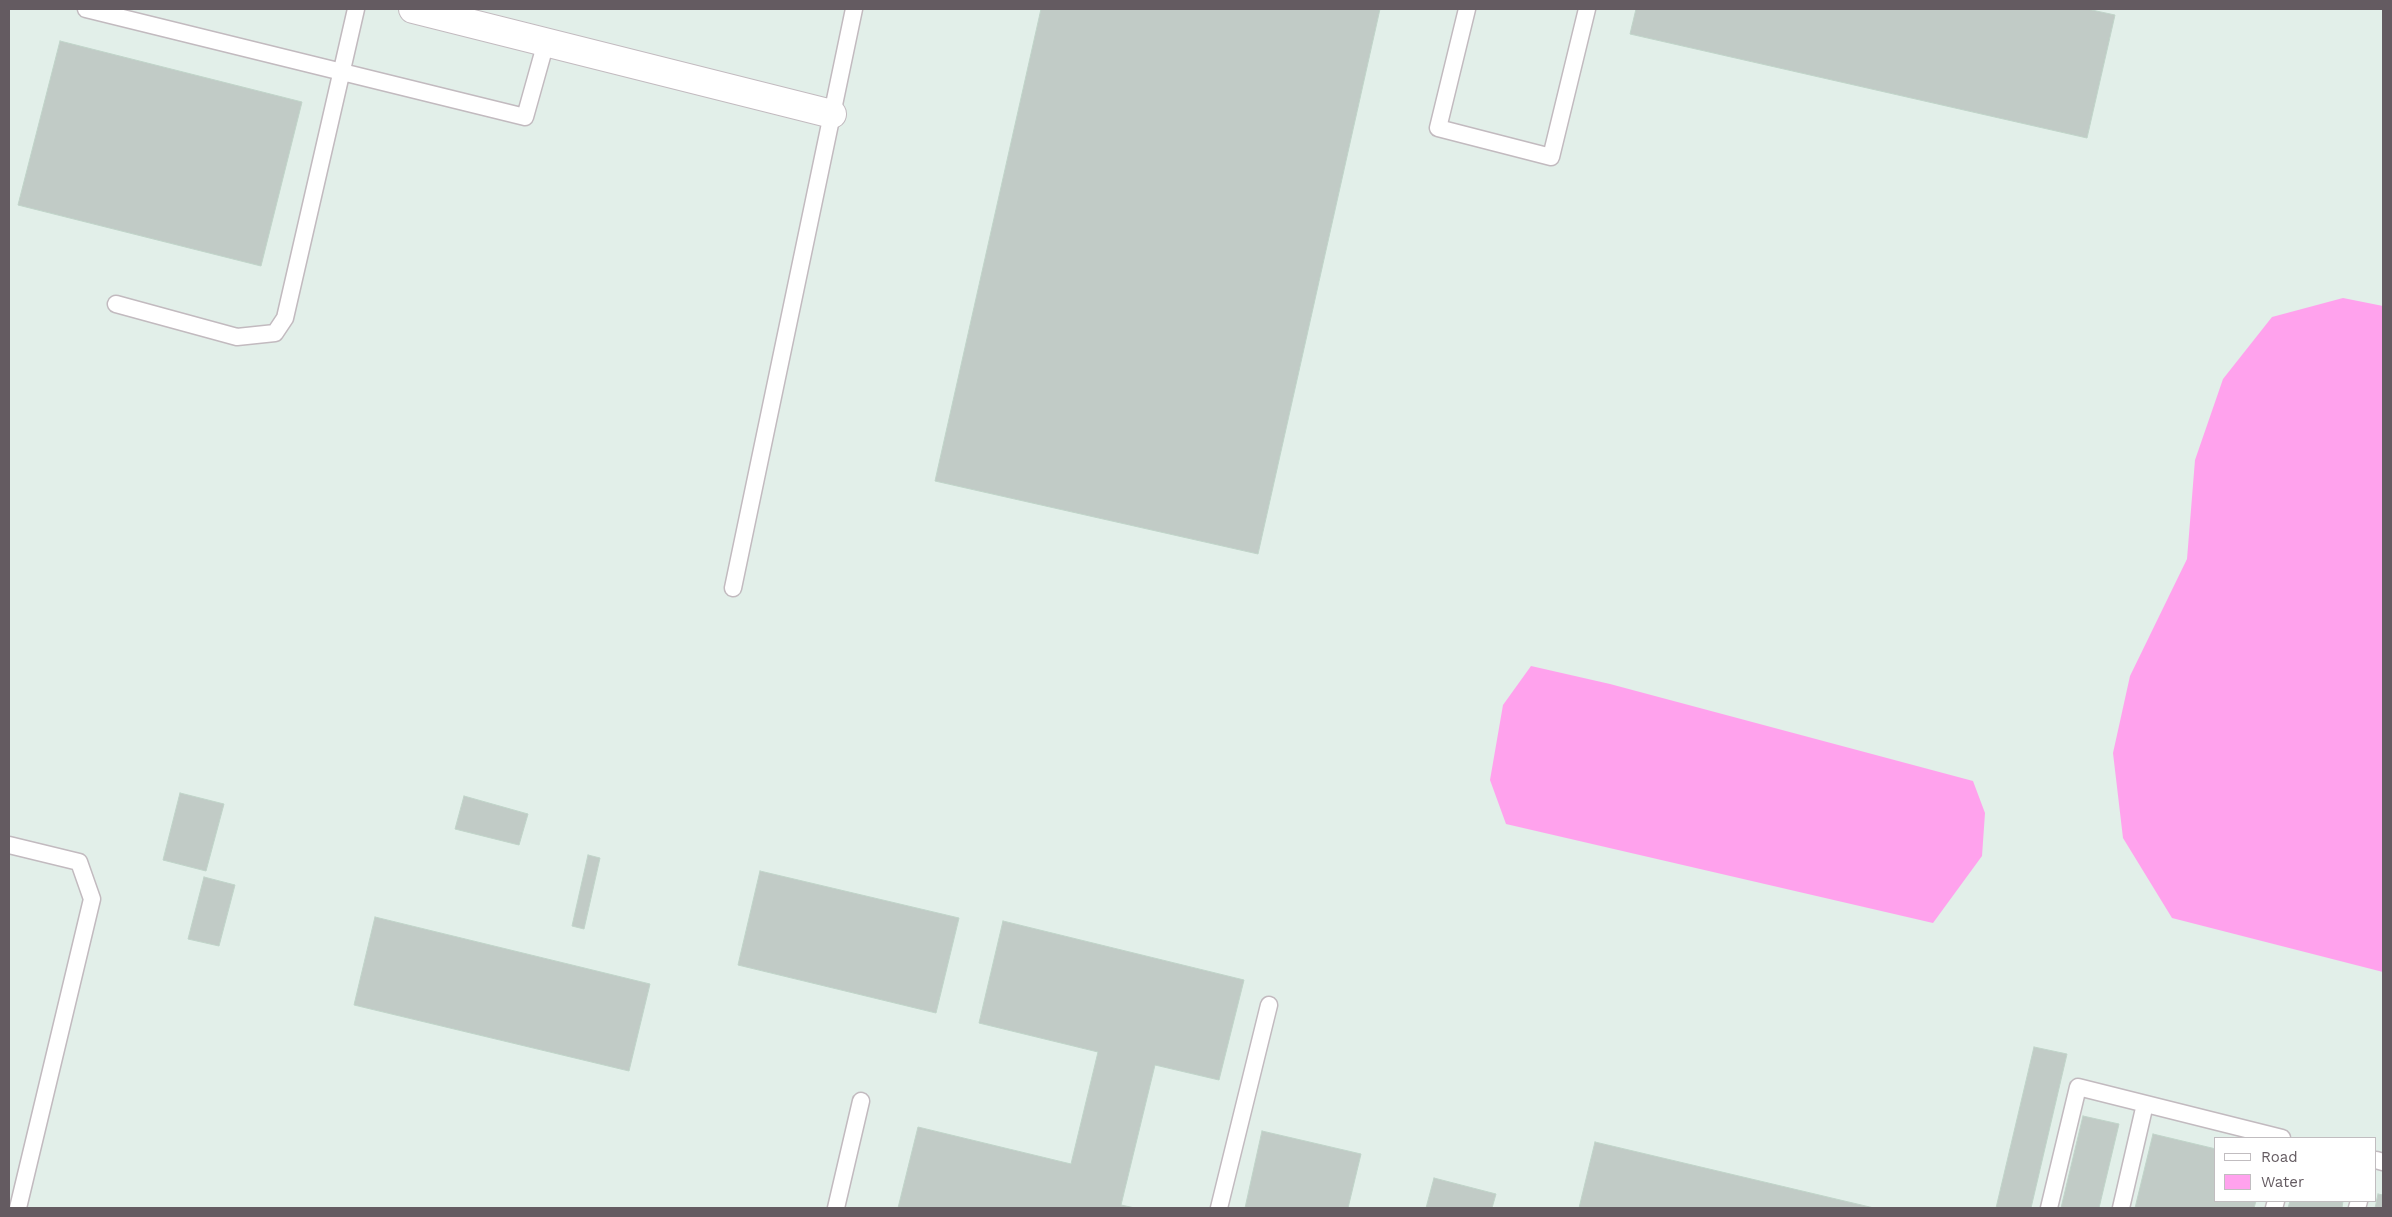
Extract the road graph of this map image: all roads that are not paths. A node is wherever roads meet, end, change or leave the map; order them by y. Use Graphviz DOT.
graph roads {
  1 [pos="86,9"];
  2 [pos="356,9"];
  3 [pos="413,9"];
  4 [pos="854,9"];
  5 [pos="1467,9"];
  6 [pos="1587,9"];
  7 [pos="546,42"];
  8 [pos="342,72"];
  9 [pos="832,114"];
  10 [pos="116,304"];
  11 [pos="733,588"];
  12 [pos="9,845"];
  13 [pos="1268,1004"];
  14 [pos="861,1100"];
  15 [pos="2145,1104"];
  16 [pos="2278,1137"];
  17 [pos="18,1208"];
  18 [pos="836,1208"];
  19 [pos="1219,1208"];
  20 [pos="2049,1208"];
  21 [pos="2121,1208"];
  1 -- 8 [label="lane"];
  2 -- 8 [label="lane"];
  3 -- 7 [label="street"];
  4 -- 9 [label="lane"];
  5 -- 6 [label="lane"];
  7 -- 8 [label="lane"];
  7 -- 9 [label="street"];
  8 -- 10 [label="lane"];
  9 -- 11 [label="lane"];
  12 -- 17 [label="lane"];
  13 -- 19 [label="lane"];
  14 -- 18 [label="lane"];
  15 -- 16 [label="lane"];
  15 -- 20 [label="lane"];
  15 -- 21 [label="lane"];
}
